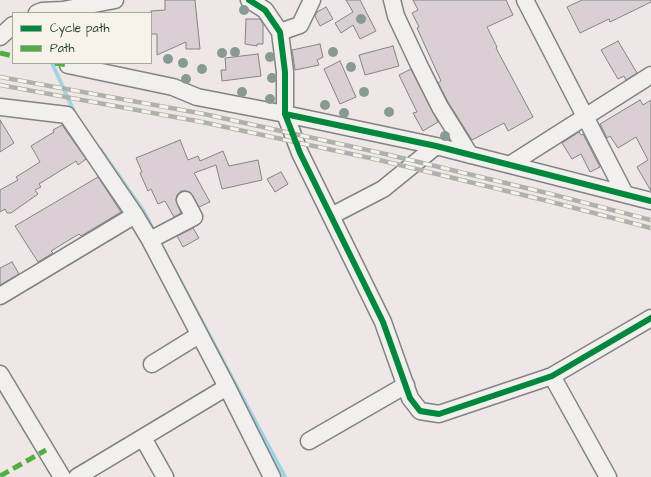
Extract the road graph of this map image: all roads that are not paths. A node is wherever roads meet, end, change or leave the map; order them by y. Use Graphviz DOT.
graph roads {
  1 [pos="115,0"];
  2 [pos="249,0"];
  3 [pos="312,0"];
  4 [pos="392,0"];
  5 [pos="526,0"];
  6 [pos="64,5"];
  7 [pos="39,8"];
  8 [pos="12,26"];
  9 [pos="280,32"];
  10 [pos="0,38"];
  11 [pos="68,66"];
  12 [pos="651,75"];
  13 [pos="0,107"];
  14 [pos="285,114"];
  15 [pos="585,118"];
  16 [pos="436,146"];
  17 [pos="470,155"];
  18 [pos="510,164"];
  19 [pos="624,194"];
  20 [pos="185,200"];
  21 [pos="651,201"];
  22 [pos="135,215"];
  23 [pos="330,216"];
  24 [pos="150,240"];
  25 [pos="0,296"];
  26 [pos="651,318"];
  27 [pos="199,335"];
  28 [pos="152,364"];
  29 [pos="0,374"];
  30 [pos="552,376"];
  31 [pos="406,386"];
  32 [pos="227,387"];
  33 [pos="143,438"];
  34 [pos="309,441"];
  35 [pos="62,477"];
  36 [pos="77,477"];
  37 [pos="165,477"];
  38 [pos="272,477"];
  39 [pos="608,477"];
  1 -- 6 [label="street"];
  2 -- 9 [label="street"];
  3 -- 9 [label="street"];
  4 -- 17 [label="street"];
  5 -- 15 [label="street"];
  6 -- 7 [label="street"];
  8 -- 10 [label="street"];
  9 -- 14 [label="street"];
  11 -- 14 [label="street"];
  12 -- 15 [label="street"];
  13 -- 22 [label="street"];
  14 -- 16 [label="street"];
  14 -- 23 [label="street"];
  15 -- 18 [label="street"];
  15 -- 19 [label="street"];
  16 -- 17 [label="street"];
  16 -- 23 [label="street"];
  17 -- 18 [label="street"];
  18 -- 19 [label="street"];
  19 -- 21 [label="street"];
  20 -- 24 [label="street"];
  22 -- 24 [label="street"];
  22 -- 25 [label="street"];
  23 -- 31 [label="street"];
  24 -- 27 [label="street"];
  26 -- 30 [label="street"];
  27 -- 28 [label="street"];
  27 -- 32 [label="street"];
  29 -- 35 [label="street"];
  30 -- 31 [label="street"];
  30 -- 39 [label="street"];
  31 -- 34 [label="street"];
  32 -- 33 [label="street"];
  32 -- 38 [label="street"];
  33 -- 36 [label="street"];
  33 -- 37 [label="street"];
}
